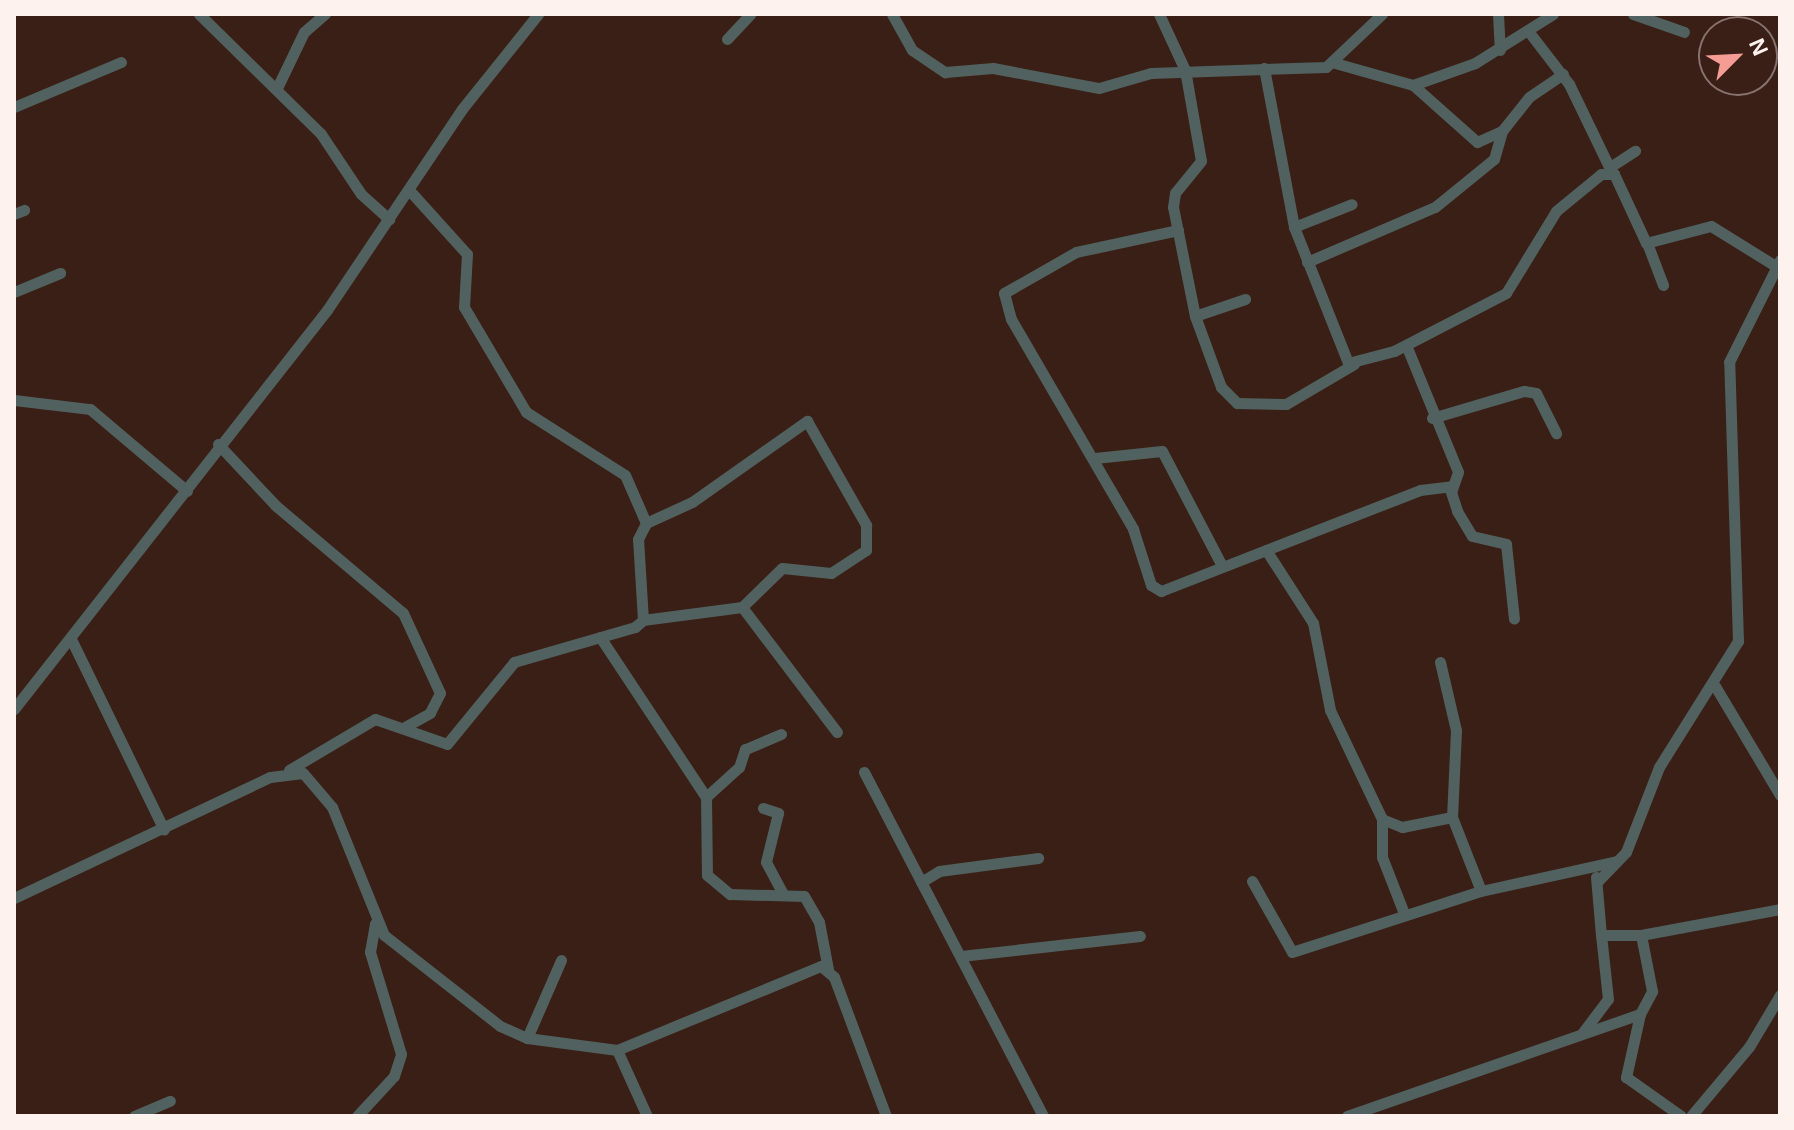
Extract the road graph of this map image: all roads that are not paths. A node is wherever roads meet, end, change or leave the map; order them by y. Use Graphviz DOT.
graph roads {
  1 [pos="199,14"];
  2 [pos="325,14"];
  3 [pos="538,14"];
  4 [pos="750,14"];
  5 [pos="892,14"];
  6 [pos="1159,14"];
  7 [pos="1382,14"];
  8 [pos="1498,14"];
  9 [pos="1553,14"];
  10 [pos="1633,14"];
  11 [pos="1529,32"];
  12 [pos="1684,32"];
  13 [pos="727,39"];
  14 [pos="1500,50"];
  15 [pos="121,62"];
  16 [pos="1335,63"];
  17 [pos="1264,68"];
  18 [pos="1185,70"];
  19 [pos="1563,74"];
  20 [pos="1413,85"];
  21 [pos="277,88"];
  22 [pos="14,107"];
  23 [pos="1502,131"];
  24 [pos="1635,151"];
  25 [pos="1610,169"];
  26 [pos="410,191"];
  27 [pos="1352,204"];
  28 [pos="389,219"];
  29 [pos="1294,227"];
  30 [pos="1178,230"];
  31 [pos="1647,243"];
  32 [pos="1307,262"];
  33 [pos="1778,263"];
  34 [pos="60,273"];
  35 [pos="1663,285"];
  36 [pos="14,292"];
  37 [pos="1245,299"];
  38 [pos="1195,316"];
  39 [pos="1406,345"];
  40 [pos="1394,351"];
  41 [pos="1354,364"];
  42 [pos="1410,364"];
  43 [pos="14,400"];
  44 [pos="1432,418"];
  45 [pos="1447,419"];
  46 [pos="1556,433"];
  47 [pos="1438,434"];
  48 [pos="218,444"];
  49 [pos="1095,458"];
  50 [pos="1452,486"];
  51 [pos="187,491"];
  52 [pos="646,523"];
  53 [pos="1266,550"];
  54 [pos="1222,566"];
  55 [pos="742,607"];
  56 [pos="1514,619"];
  57 [pos="643,620"];
  58 [pos="600,637"];
  59 [pos="71,639"];
  60 [pos="1440,662"];
  61 [pos="1715,686"];
  62 [pos="14,709"];
  63 [pos="405,727"];
  64 [pos="837,732"];
  65 [pos="781,734"];
  66 [pos="289,770"];
  67 [pos="864,772"];
  68 [pos="1780,795"];
  69 [pos="706,797"];
  70 [pos="763,808"];
  71 [pos="1452,817"];
  72 [pos="1382,819"];
  73 [pos="164,830"];
  74 [pos="1038,858"];
  75 [pos="1618,861"];
  76 [pos="1587,863"];
  77 [pos="1252,881"];
  78 [pos="1598,881"];
  79 [pos="921,882"];
  80 [pos="1481,891"];
  81 [pos="783,894"];
  82 [pos="14,898"];
  83 [pos="1780,909"];
  84 [pos="1403,911"];
  85 [pos="375,923"];
  86 [pos="1601,935"];
  87 [pos="1641,935"];
  88 [pos="1140,936"];
  89 [pos="961,956"];
  90 [pos="561,960"];
  91 [pos="828,969"];
  92 [pos="1780,995"];
  93 [pos="1776,1010"];
  94 [pos="1640,1014"];
  95 [pos="1582,1033"];
  96 [pos="527,1038"];
  97 [pos="617,1050"];
  98 [pos="170,1101"];
  99 [pos="134,1116"];
  100 [pos="357,1116"];
  101 [pos="647,1116"];
  102 [pos="886,1116"];
  103 [pos="1043,1116"];
  104 [pos="1347,1116"];
  105 [pos="1681,1116"];
  106 [pos="1691,1116"];
  1 -- 21 [label="street"];
  2 -- 21 [label="street"];
  3 -- 26 [label="street"];
  4 -- 13 [label="street"];
  5 -- 18 [label="street"];
  6 -- 18 [label="street"];
  7 -- 16 [label="street"];
  8 -- 14 [label="street"];
  9 -- 11 [label="street"];
  10 -- 12 [label="street"];
  11 -- 14 [label="street"];
  11 -- 19 [label="street"];
  14 -- 20 [label="street"];
  15 -- 22 [label="street"];
  16 -- 17 [label="street"];
  16 -- 20 [label="street"];
  17 -- 18 [label="street"];
  17 -- 29 [label="street"];
  18 -- 30 [label="street"];
  19 -- 23 [label="street"];
  19 -- 25 [label="street"];
  20 -- 23 [label="street"];
  21 -- 28 [label="street"];
  23 -- 32 [label="street"];
  24 -- 25 [label="street"];
  25 -- 31 [label="street"];
  25 -- 39 [label="street"];
  26 -- 28 [label="street"];
  26 -- 52 [label="street"];
  27 -- 29 [label="street"];
  28 -- 48 [label="street"];
  29 -- 32 [label="street"];
  30 -- 38 [label="street"];
  30 -- 49 [label="street"];
  31 -- 33 [label="street"];
  31 -- 35 [label="street"];
  32 -- 41 [label="street"];
  33 -- 61 [label="street"];
  34 -- 36 [label="street"];
  37 -- 38 [label="street"];
  38 -- 41 [label="street"];
  39 -- 40 [label="street"];
  39 -- 42 [label="street"];
  40 -- 41 [label="street"];
  40 -- 42 [label="street"];
  42 -- 44 [label="street"];
  43 -- 51 [label="street"];
  44 -- 45 [label="street"];
  44 -- 47 [label="street"];
  45 -- 46 [label="street"];
  45 -- 47 [label="street"];
  47 -- 50 [label="street"];
  48 -- 51 [label="street"];
  48 -- 63 [label="street"];
  49 -- 54 [label="street"];
  49 -- 54 [label="street"];
  50 -- 53 [label="street"];
  50 -- 56 [label="street"];
  51 -- 59 [label="street"];
  52 -- 55 [label="street"];
  52 -- 57 [label="street"];
  53 -- 54 [label="street"];
  53 -- 72 [label="street"];
  55 -- 57 [label="street"];
  55 -- 64 [label="street"];
  57 -- 58 [label="street"];
  58 -- 63 [label="street"];
  58 -- 69 [label="street"];
  59 -- 62 [label="street"];
  59 -- 73 [label="street"];
  60 -- 71 [label="street"];
  61 -- 68 [label="street"];
  61 -- 75 [label="street"];
  63 -- 66 [label="street"];
  65 -- 69 [label="street"];
  66 -- 73 [label="street"];
  66 -- 85 [label="street"];
  67 -- 79 [label="street"];
  69 -- 81 [label="street"];
  70 -- 81 [label="street"];
  71 -- 72 [label="street"];
  71 -- 80 [label="street"];
  72 -- 84 [label="street"];
  73 -- 82 [label="street"];
  74 -- 79 [label="street"];
  75 -- 76 [label="street"];
  75 -- 78 [label="street"];
  76 -- 78 [label="street"];
  76 -- 80 [label="street"];
  77 -- 84 [label="street"];
  78 -- 86 [label="street"];
  79 -- 89 [label="street"];
  80 -- 84 [label="street"];
  81 -- 91 [label="street"];
  83 -- 87 [label="street"];
  85 -- 96 [label="street"];
  85 -- 100 [label="street"];
  86 -- 87 [label="street"];
  86 -- 95 [label="street"];
  87 -- 94 [label="street"];
  88 -- 89 [label="street"];
  89 -- 103 [label="street"];
  90 -- 96 [label="street"];
  91 -- 97 [label="street"];
  91 -- 102 [label="street"];
  92 -- 93 [label="street"];
  93 -- 106 [label="street"];
  94 -- 95 [label="street"];
  94 -- 105 [label="street"];
  95 -- 104 [label="street"];
  96 -- 97 [label="street"];
  97 -- 101 [label="street"];
  98 -- 99 [label="street"];
}
